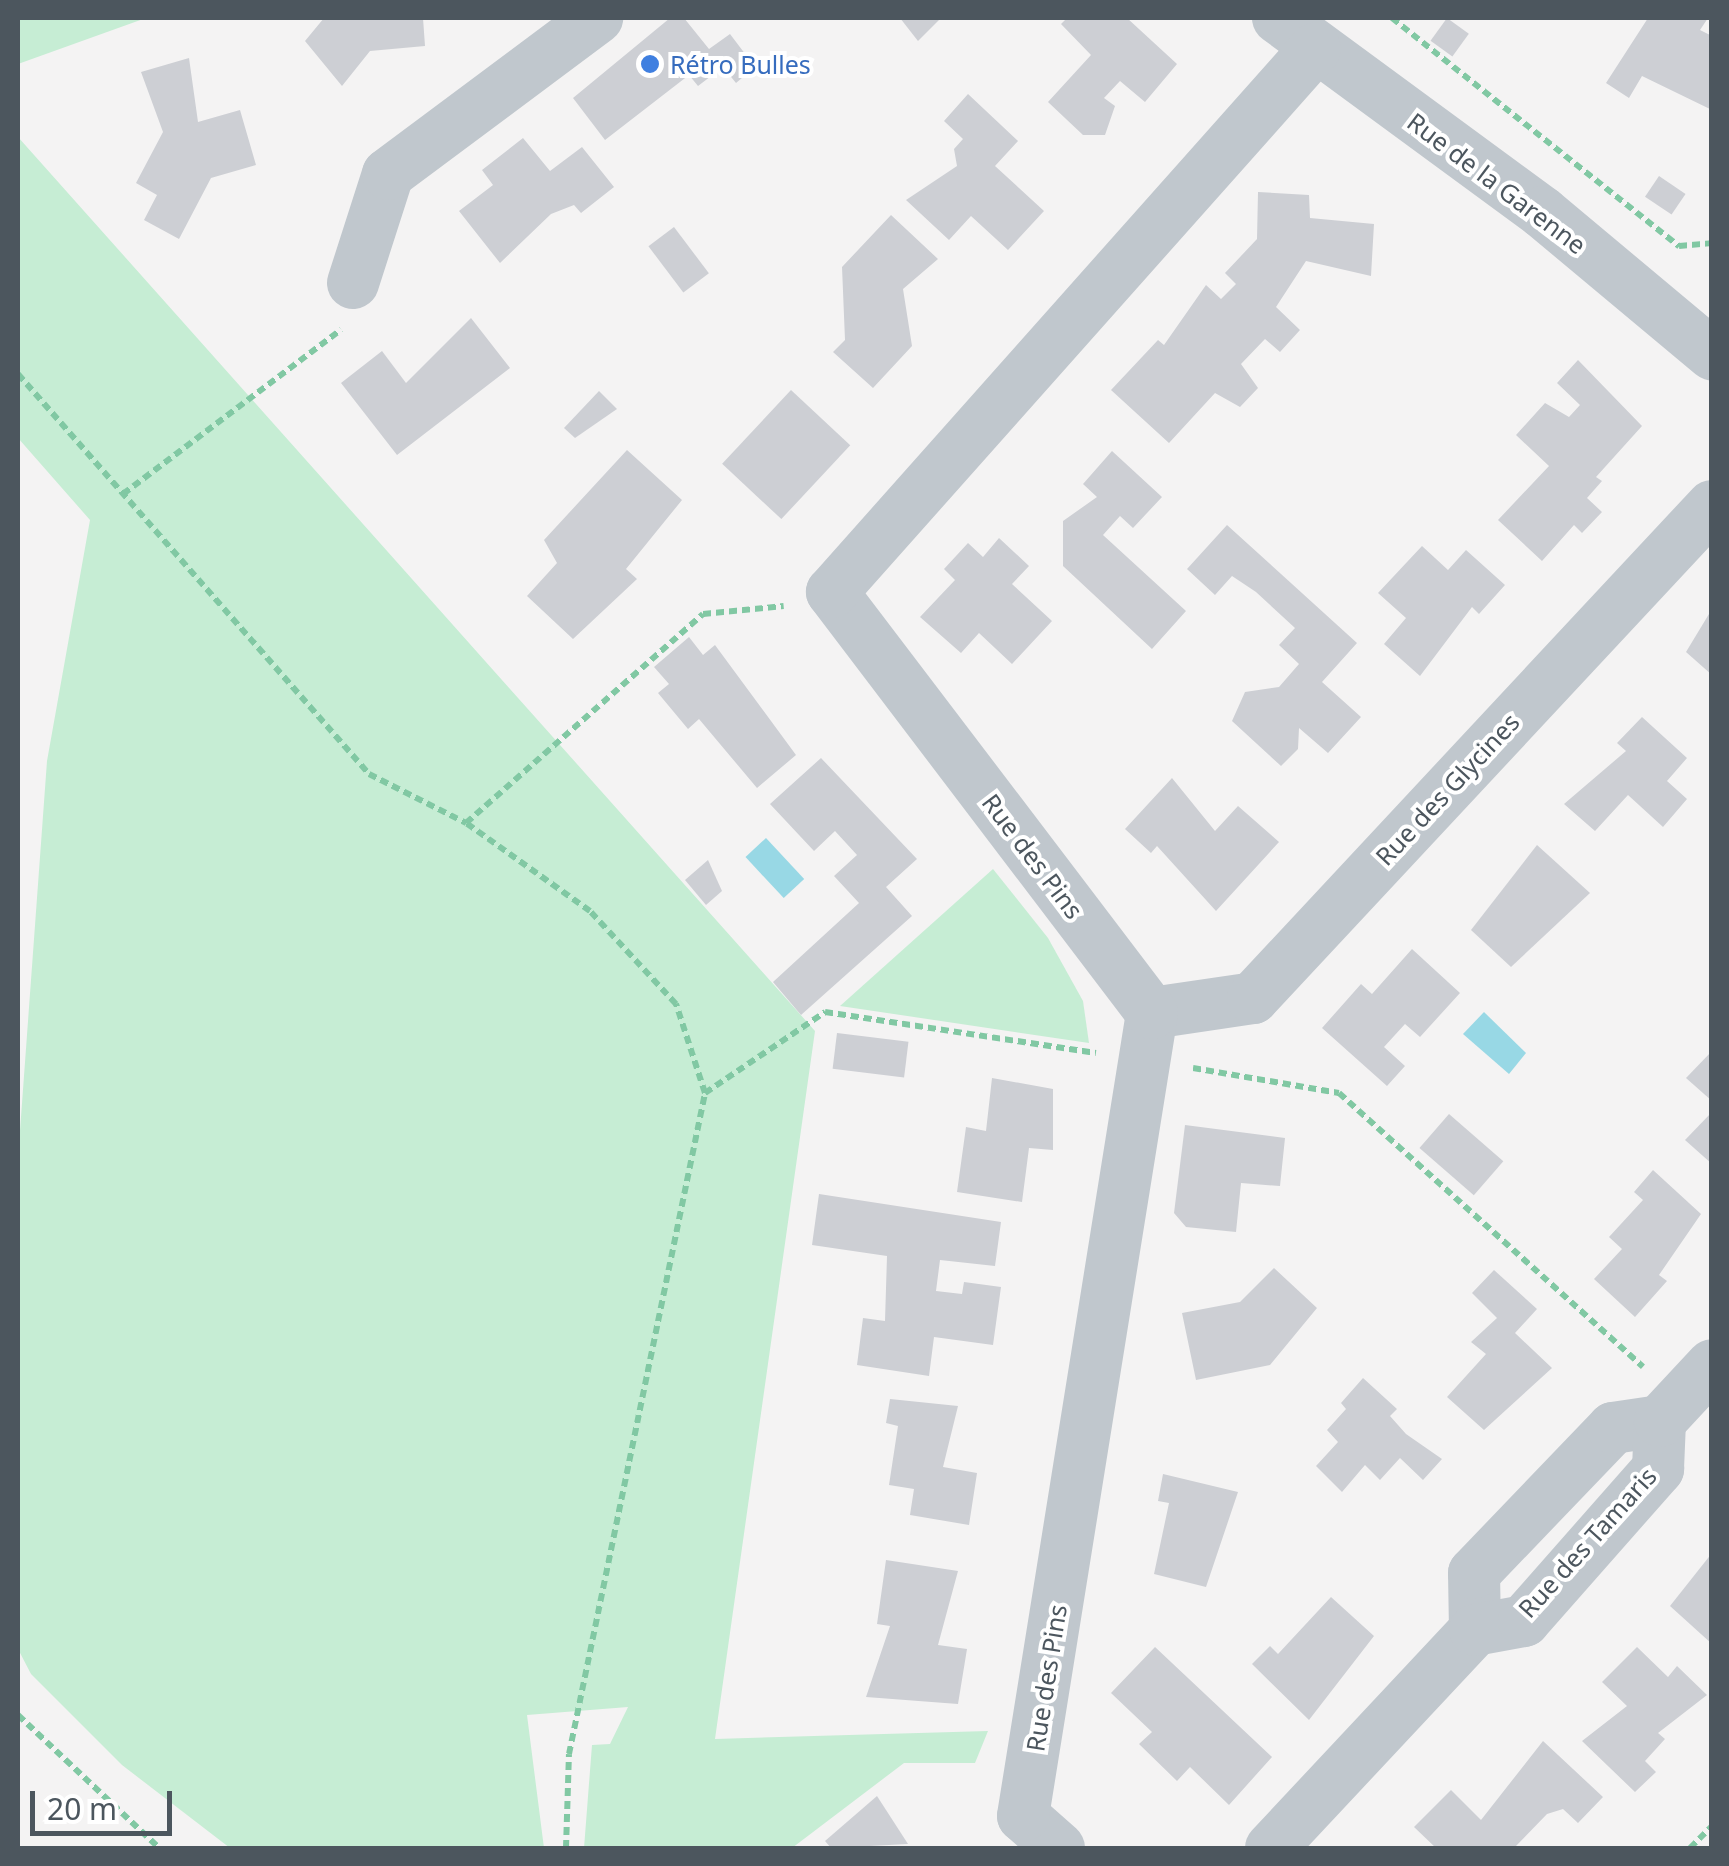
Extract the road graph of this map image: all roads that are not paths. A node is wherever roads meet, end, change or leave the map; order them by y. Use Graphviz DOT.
graph roads {
  1 [pos="597,18"];
  2 [pos="1296,33"];
  3 [pos="353,283"];
  4 [pos="1712,354"];
  5 [pos="1712,506"];
  6 [pos="1148,1037"];
  7 [pos="1684,1395"];
  8 [pos="1059,1848"];
  9 [pos="1271,1848"];
  1 -- 3 [label="street"];
  2 -- 4 [label="street, Rue de la Garenne"];
  2 -- 6 [label="street, Rue des Pins"];
  5 -- 6 [label="street, Rue des Glycines"];
  6 -- 8 [label="street, Rue des Pins"];
  7 -- 9 [label="street, Rue des Tamaris"];
}
